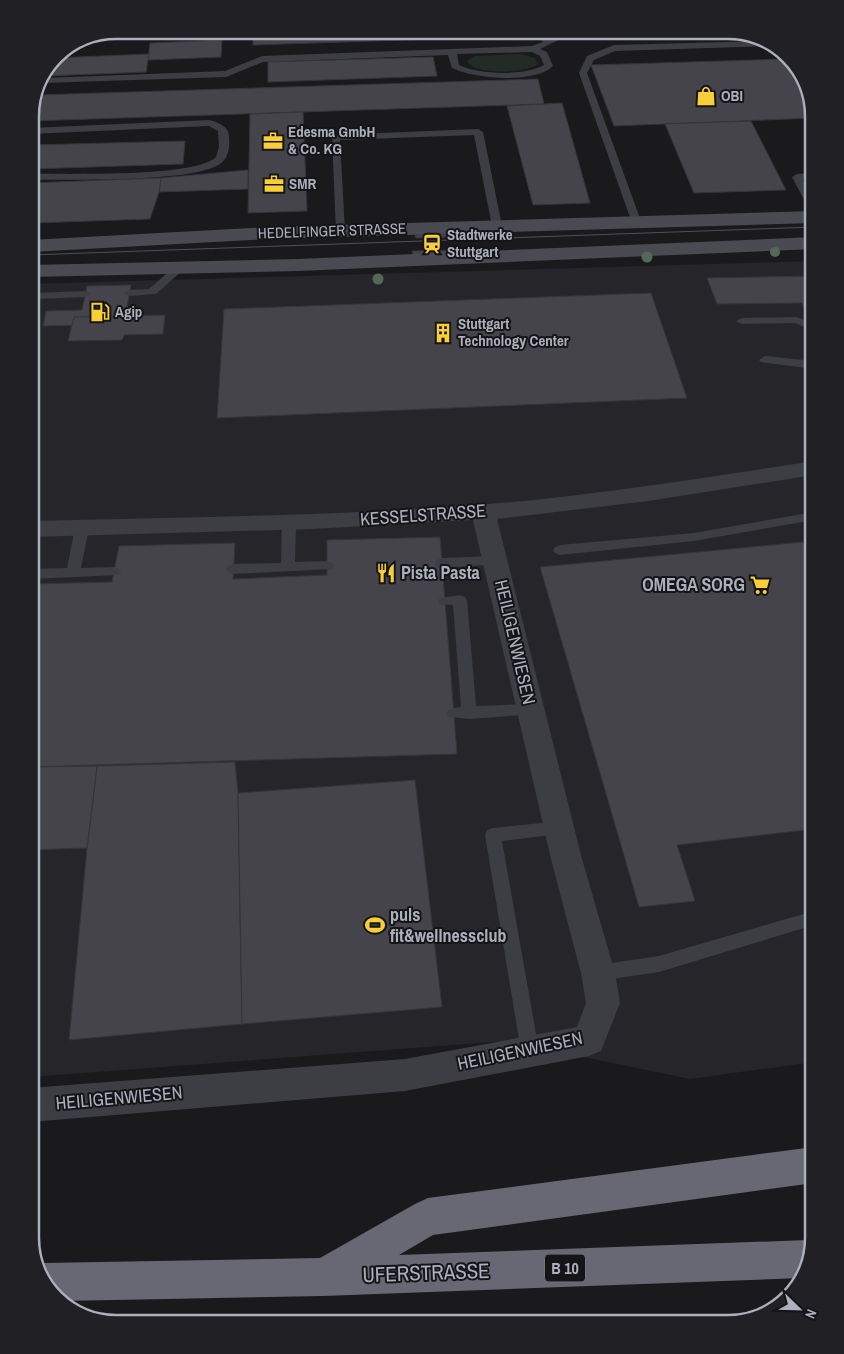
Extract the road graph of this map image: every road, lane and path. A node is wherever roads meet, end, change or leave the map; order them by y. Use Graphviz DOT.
graph roads {
  1 [pos="545,39"];
  2 [pos="556,39"];
  3 [pos="548,43"];
  4 [pos="752,43"];
  5 [pos="533,49"];
  6 [pos="452,52"];
  7 [pos="47,81"];
  8 [pos="39,130"];
  9 [pos="39,177"];
  10 [pos="805,177"];
  11 [pos="805,192"];
  12 [pos="805,217"];
  13 [pos="636,221"];
  14 [pos="497,226"];
  15 [pos="340,230"];
  16 [pos="805,244"];
  17 [pos="39,246"];
  18 [pos="179,268"];
  19 [pos="39,271"];
  20 [pos="129,293"];
  21 [pos="85,294"];
  22 [pos="39,296"];
  23 [pos="742,320"];
  24 [pos="805,324"];
  25 [pos="765,360"];
  26 [pos="805,364"];
  27 [pos="805,469"];
  28 [pos="482,512"];
  29 [pos="805,518"];
  30 [pos="289,522"];
  31 [pos="82,528"];
  32 [pos="39,529"];
  33 [pos="560,550"];
  34 [pos="496,561"];
  35 [pos="442,563"];
  36 [pos="327,566"];
  37 [pos="288,567"];
  38 [pos="233,569"];
  39 [pos="114,572"];
  40 [pos="73,573"];
  41 [pos="39,574"];
  42 [pos="445,601"];
  43 [pos="530,710"];
  44 [pos="560,828"];
  45 [pos="805,921"];
  46 [pos="598,973"];
  47 [pos="530,1051"];
  48 [pos="39,1104"];
  49 [pos="805,1166"];
  50 [pos="802,1259"];
  51 [pos="323,1277"];
  52 [pos="53,1282"];
  1 -- 3 [label="lane"];
  2 -- 3 [label="lane"];
  3 -- 5 [label="lane"];
  4 -- 13 [label="lane"];
  5 -- 6 [label="lane"];
  5 -- 6 [label="lane"];
  6 -- 7 [label="lane"];
  8 -- 9 [label="lane"];
  10 -- 11 [label="lane"];
  12 -- 13 [label="street, HEDELFINGER STRASSE"];
  13 -- 14 [label="street, HEDELFINGER STRASSE"];
  14 -- 15 [label="street, HEDELFINGER STRASSE"];
  14 -- 15 [label="lane"];
  15 -- 17 [label="street, HEDELFINGER STRASSE"];
  16 -- 18 [label="street, HEDELFINGER STRASSE"];
  18 -- 19 [label="street, HEDELFINGER STRASSE"];
  18 -- 20 [label="lane"];
  21 -- 22 [label="lane"];
  23 -- 24 [label="lane"];
  25 -- 26 [label="lane"];
  27 -- 28 [label="street, KESSELSTRASSE"];
  28 -- 30 [label="street, KESSELSTRASSE"];
  28 -- 34 [label="street, HEILIGENWIESEN"];
  29 -- 33 [label="lane"];
  30 -- 31 [label="street, KESSELSTRASSE"];
  30 -- 37 [label="lane"];
  31 -- 32 [label="street, KESSELSTRASSE"];
  31 -- 40 [label="lane"];
  34 -- 35 [label="lane"];
  34 -- 43 [label="street, HEILIGENWIESEN"];
  36 -- 37 [label="lane"];
  37 -- 38 [label="lane"];
  39 -- 40 [label="lane"];
  40 -- 41 [label="lane"];
  42 -- 43 [label="lane"];
  43 -- 44 [label="street, HEILIGENWIESEN"];
  44 -- 46 [label="street, HEILIGENWIESEN"];
  44 -- 47 [label="lane"];
  45 -- 46 [label="lane"];
  46 -- 47 [label="street, HEILIGENWIESEN"];
  47 -- 48 [label="street, HEILIGENWIESEN"];
  49 -- 51 [label="highway, B 10"];
  50 -- 51 [label="highway, UFERSTRASSE / B 10"];
  51 -- 52 [label="highway, UFERSTRASSE / B 10"];
}
